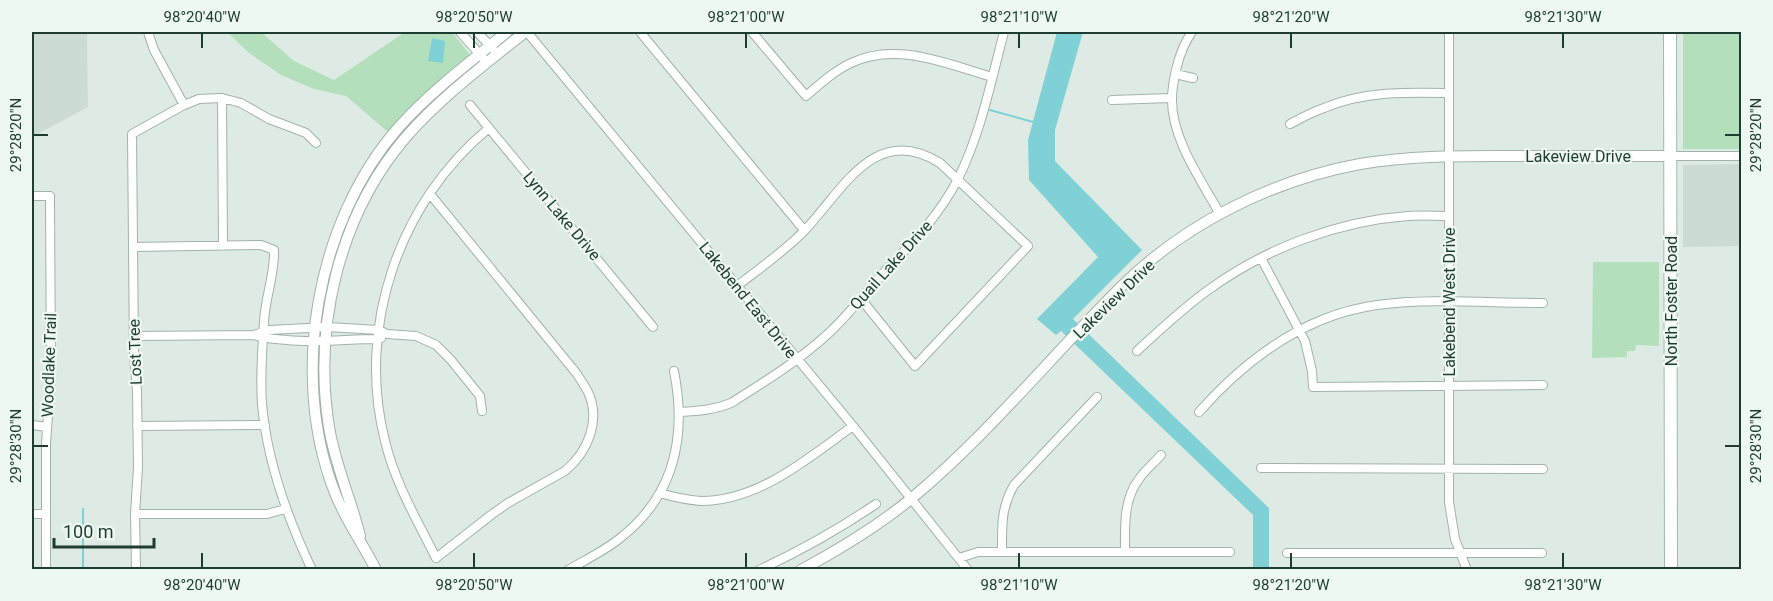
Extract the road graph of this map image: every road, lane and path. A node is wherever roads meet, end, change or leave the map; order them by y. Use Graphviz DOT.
graph roads {
  1 [pos="148,32"];
  2 [pos="477,32"];
  3 [pos="507,32"];
  4 [pos="526,32"];
  5 [pos="640,32"];
  6 [pos="752,32"];
  7 [pos="1004,32"];
  8 [pos="1192,32"];
  9 [pos="1449,32"];
  10 [pos="1670,32"];
  11 [pos="465,33"];
  12 [pos="494,50"];
  13 [pos="483,58"];
  14 [pos="1175,74"];
  15 [pos="992,77"];
  16 [pos="1193,78"];
  17 [pos="1449,93"];
  18 [pos="222,98"];
  19 [pos="1172,98"];
  20 [pos="1112,100"];
  21 [pos="184,105"];
  22 [pos="470,105"];
  23 [pos="1290,124"];
  24 [pos="489,128"];
  25 [pos="316,143"];
  26 [pos="1449,156"];
  27 [pos="1670,156"];
  28 [pos="1742,156"];
  29 [pos="957,179"];
  30 [pos="430,195"];
  31 [pos="32,196"];
  32 [pos="1220,214"];
  33 [pos="1449,216"];
  34 [pos="804,230"];
  35 [pos="223,246"];
  36 [pos="134,247"];
  37 [pos="1262,258"];
  38 [pos="737,286"];
  39 [pos="861,299"];
  40 [pos="1449,302"];
  41 [pos="1543,303"];
  42 [pos="321,327"];
  43 [pos="653,327"];
  44 [pos="352,328"];
  45 [pos="291,329"];
  46 [pos="1299,330"];
  47 [pos="383,332"];
  48 [pos="260,335"];
  49 [pos="134,336"];
  50 [pos="378,339"];
  51 [pos="291,340"];
  52 [pos="351,340"];
  53 [pos="326,341"];
  54 [pos="314,342"];
  55 [pos="1137,351"];
  56 [pos="798,360"];
  57 [pos="674,371"];
  58 [pos="1449,385"];
  59 [pos="1543,385"];
  60 [pos="1097,397"];
  61 [pos="482,411"];
  62 [pos="680,412"];
  63 [pos="1199,412"];
  64 [pos="265,424"];
  65 [pos="32,425"];
  66 [pos="137,426"];
  67 [pos="853,426"];
  68 [pos="47,427"];
  69 [pos="1161,455"];
  70 [pos="1261,468"];
  71 [pos="1449,469"];
  72 [pos="1543,469"];
  73 [pos="660,493"];
  74 [pos="911,498"];
  75 [pos="876,504"];
  76 [pos="285,510"];
  77 [pos="32,514"];
  78 [pos="46,514"];
  79 [pos="135,514"];
  80 [pos="362,542"];
  81 [pos="1002,551"];
  82 [pos="1125,552"];
  83 [pos="1230,552"];
  84 [pos="1287,553"];
  85 [pos="1460,553"];
  86 [pos="1542,553"];
  87 [pos="959,558"];
  88 [pos="46,570"];
  89 [pos="136,570"];
  90 [pos="312,570"];
  91 [pos="376,570"];
  92 [pos="568,570"];
  93 [pos="759,570"];
  94 [pos="801,570"];
  95 [pos="968,570"];
  96 [pos="1467,570"];
  97 [pos="1671,570"];
  1 -- 21 [label="street"];
  2 -- 12 [label="street"];
  3 -- 12 [label="street"];
  4 -- 12 [label="street"];
  4 -- 38 [label="street, Lakebend East Drive"];
  5 -- 34 [label="street"];
  6 -- 15 [label="street"];
  7 -- 15 [label="street, Quail Lake Drive"];
  8 -- 14 [label="street"];
  9 -- 17 [label="street, Lakebend West Drive"];
  10 -- 27 [label="main road, North Foster Road"];
  11 -- 13 [label="street"];
  12 -- 13 [label="street"];
  13 -- 42 [label="street"];
  14 -- 16 [label="street"];
  14 -- 19 [label="street"];
  15 -- 29 [label="street, Quail Lake Drive"];
  17 -- 23 [label="street"];
  17 -- 26 [label="street, Lakebend West Drive"];
  18 -- 21 [label="street"];
  18 -- 25 [label="street"];
  18 -- 35 [label="street"];
  19 -- 20 [label="street"];
  19 -- 32 [label="street"];
  21 -- 36 [label="street, Lost Tree"];
  22 -- 24 [label="street, Lynn Lake Drive"];
  24 -- 30 [label="street"];
  24 -- 43 [label="street, Lynn Lake Drive"];
  26 -- 27 [label="street, Lakeview Drive"];
  26 -- 32 [label="street, Lakeview Drive"];
  26 -- 33 [label="street, Lakebend West Drive"];
  27 -- 28 [label="street, Lakeview Drive"];
  27 -- 97 [label="main road, North Foster Road"];
  29 -- 34 [label="street"];
  29 -- 39 [label="street, Quail Lake Drive"];
  29 -- 39 [label="street"];
  30 -- 47 [label="street"];
  30 -- 50 [label="street"];
  31 -- 68 [label="street, Woodlake Trail"];
  32 -- 74 [label="street, Lakeview Drive"];
  33 -- 37 [label="street"];
  33 -- 40 [label="street, Lakebend West Drive"];
  34 -- 38 [label="street"];
  35 -- 36 [label="street"];
  35 -- 48 [label="street"];
  36 -- 49 [label="street, Lost Tree"];
  37 -- 46 [label="street"];
  37 -- 55 [label="street"];
  38 -- 56 [label="street, Lakebend East Drive"];
  39 -- 56 [label="street, Quail Lake Drive"];
  40 -- 41 [label="street"];
  40 -- 46 [label="street"];
  40 -- 58 [label="street, Lakebend West Drive"];
  42 -- 44 [label="street"];
  42 -- 45 [label="street"];
  42 -- 53 [label="street"];
  42 -- 54 [label="street"];
  44 -- 47 [label="street"];
  44 -- 52 [label="street"];
  45 -- 48 [label="street"];
  45 -- 51 [label="street"];
  46 -- 58 [label="street"];
  46 -- 63 [label="street"];
  47 -- 50 [label="street"];
  47 -- 61 [label="street"];
  48 -- 49 [label="street"];
  48 -- 51 [label="street"];
  48 -- 64 [label="street"];
  49 -- 66 [label="street, Lost Tree"];
  50 -- 52 [label="street"];
  51 -- 54 [label="street"];
  52 -- 53 [label="street"];
  53 -- 54 [label="street"];
  53 -- 80 [label="street"];
  54 -- 80 [label="street"];
  56 -- 62 [label="street, Quail Lake Drive"];
  56 -- 67 [label="street, Lakebend East Drive"];
  57 -- 62 [label="street"];
  58 -- 59 [label="street"];
  58 -- 71 [label="street, Lakebend West Drive"];
  60 -- 81 [label="street"];
  62 -- 73 [label="street"];
  64 -- 66 [label="street"];
  64 -- 76 [label="street"];
  65 -- 68 [label="street"];
  66 -- 79 [label="street, Lost Tree"];
  67 -- 73 [label="street"];
  67 -- 74 [label="street, Lakebend East Drive"];
  68 -- 78 [label="street, Woodlake Trail"];
  69 -- 82 [label="street"];
  70 -- 71 [label="street"];
  71 -- 72 [label="street"];
  71 -- 85 [label="street, Lakebend West Drive"];
  73 -- 92 [label="street"];
  74 -- 87 [label="street, Lakebend East Drive"];
  74 -- 94 [label="street, Lakeview Drive"];
  75 -- 93 [label="street"];
  76 -- 79 [label="street"];
  76 -- 90 [label="street"];
  77 -- 78 [label="street"];
  78 -- 88 [label="street, Woodlake Trail"];
  79 -- 89 [label="street, Lost Tree"];
  80 -- 91 [label="street"];
  81 -- 82 [label="street"];
  81 -- 87 [label="street"];
  82 -- 83 [label="street"];
  84 -- 85 [label="street"];
  85 -- 86 [label="street"];
  85 -- 96 [label="street, Lakebend West Drive"];
  87 -- 95 [label="street, Lakebend East Drive"];
}
